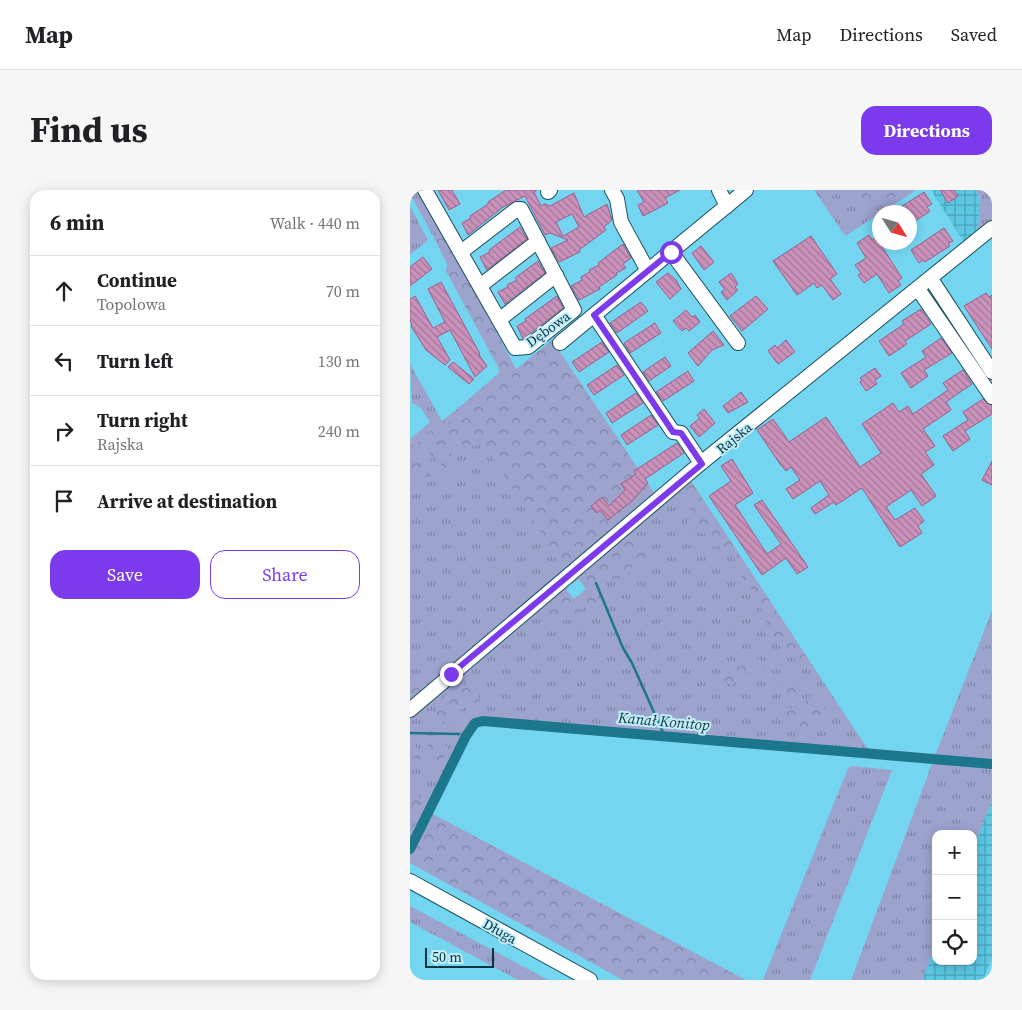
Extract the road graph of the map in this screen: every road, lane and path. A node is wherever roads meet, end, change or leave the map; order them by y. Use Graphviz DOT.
graph roads {
  1 [pos="425,190"];
  2 [pos="612,190"];
  3 [pos="719,190"];
  4 [pos="746,190"];
  5 [pos="727,206"];
  6 [pos="992,228"];
  7 [pos="538,242"];
  8 [pos="461,252"];
  9 [pos="671,252"];
  10 [pos="648,271"];
  11 [pos="556,275"];
  12 [pos="930,279"];
  13 [pos="480,286"];
  14 [pos="918,289"];
  15 [pos="594,315"];
  16 [pos="499,320"];
  17 [pos="560,343"];
  18 [pos="738,343"];
  19 [pos="992,372"];
  20 [pos="992,397"];
  21 [pos="702,464"];
  22 [pos="410,710"];
  23 [pos="410,881"];
  24 [pos="590,980"];
  1 -- 8 [label="street, Dębowa"];
  2 -- 10 [label="street"];
  3 -- 5 [label="street"];
  4 -- 5 [label="street"];
  5 -- 9 [label="street"];
  6 -- 12 [label="street, Rajska"];
  7 -- 8 [label="street, Dębowa"];
  7 -- 11 [label="street, Dębowa"];
  7 -- 13 [label="street"];
  8 -- 13 [label="street, Dębowa"];
  9 -- 10 [label="street"];
  9 -- 18 [label="street"];
  10 -- 15 [label="street"];
  11 -- 16 [label="street"];
  11 -- 16 [label="street, Dębowa"];
  12 -- 14 [label="street, Rajska"];
  12 -- 19 [label="street"];
  13 -- 16 [label="street, Dębowa"];
  14 -- 20 [label="street"];
  14 -- 21 [label="street, Rajska"];
  15 -- 17 [label="street"];
  15 -- 21 [label="street"];
  21 -- 22 [label="street, Rajska"];
  23 -- 24 [label="street, Długa"];
}
